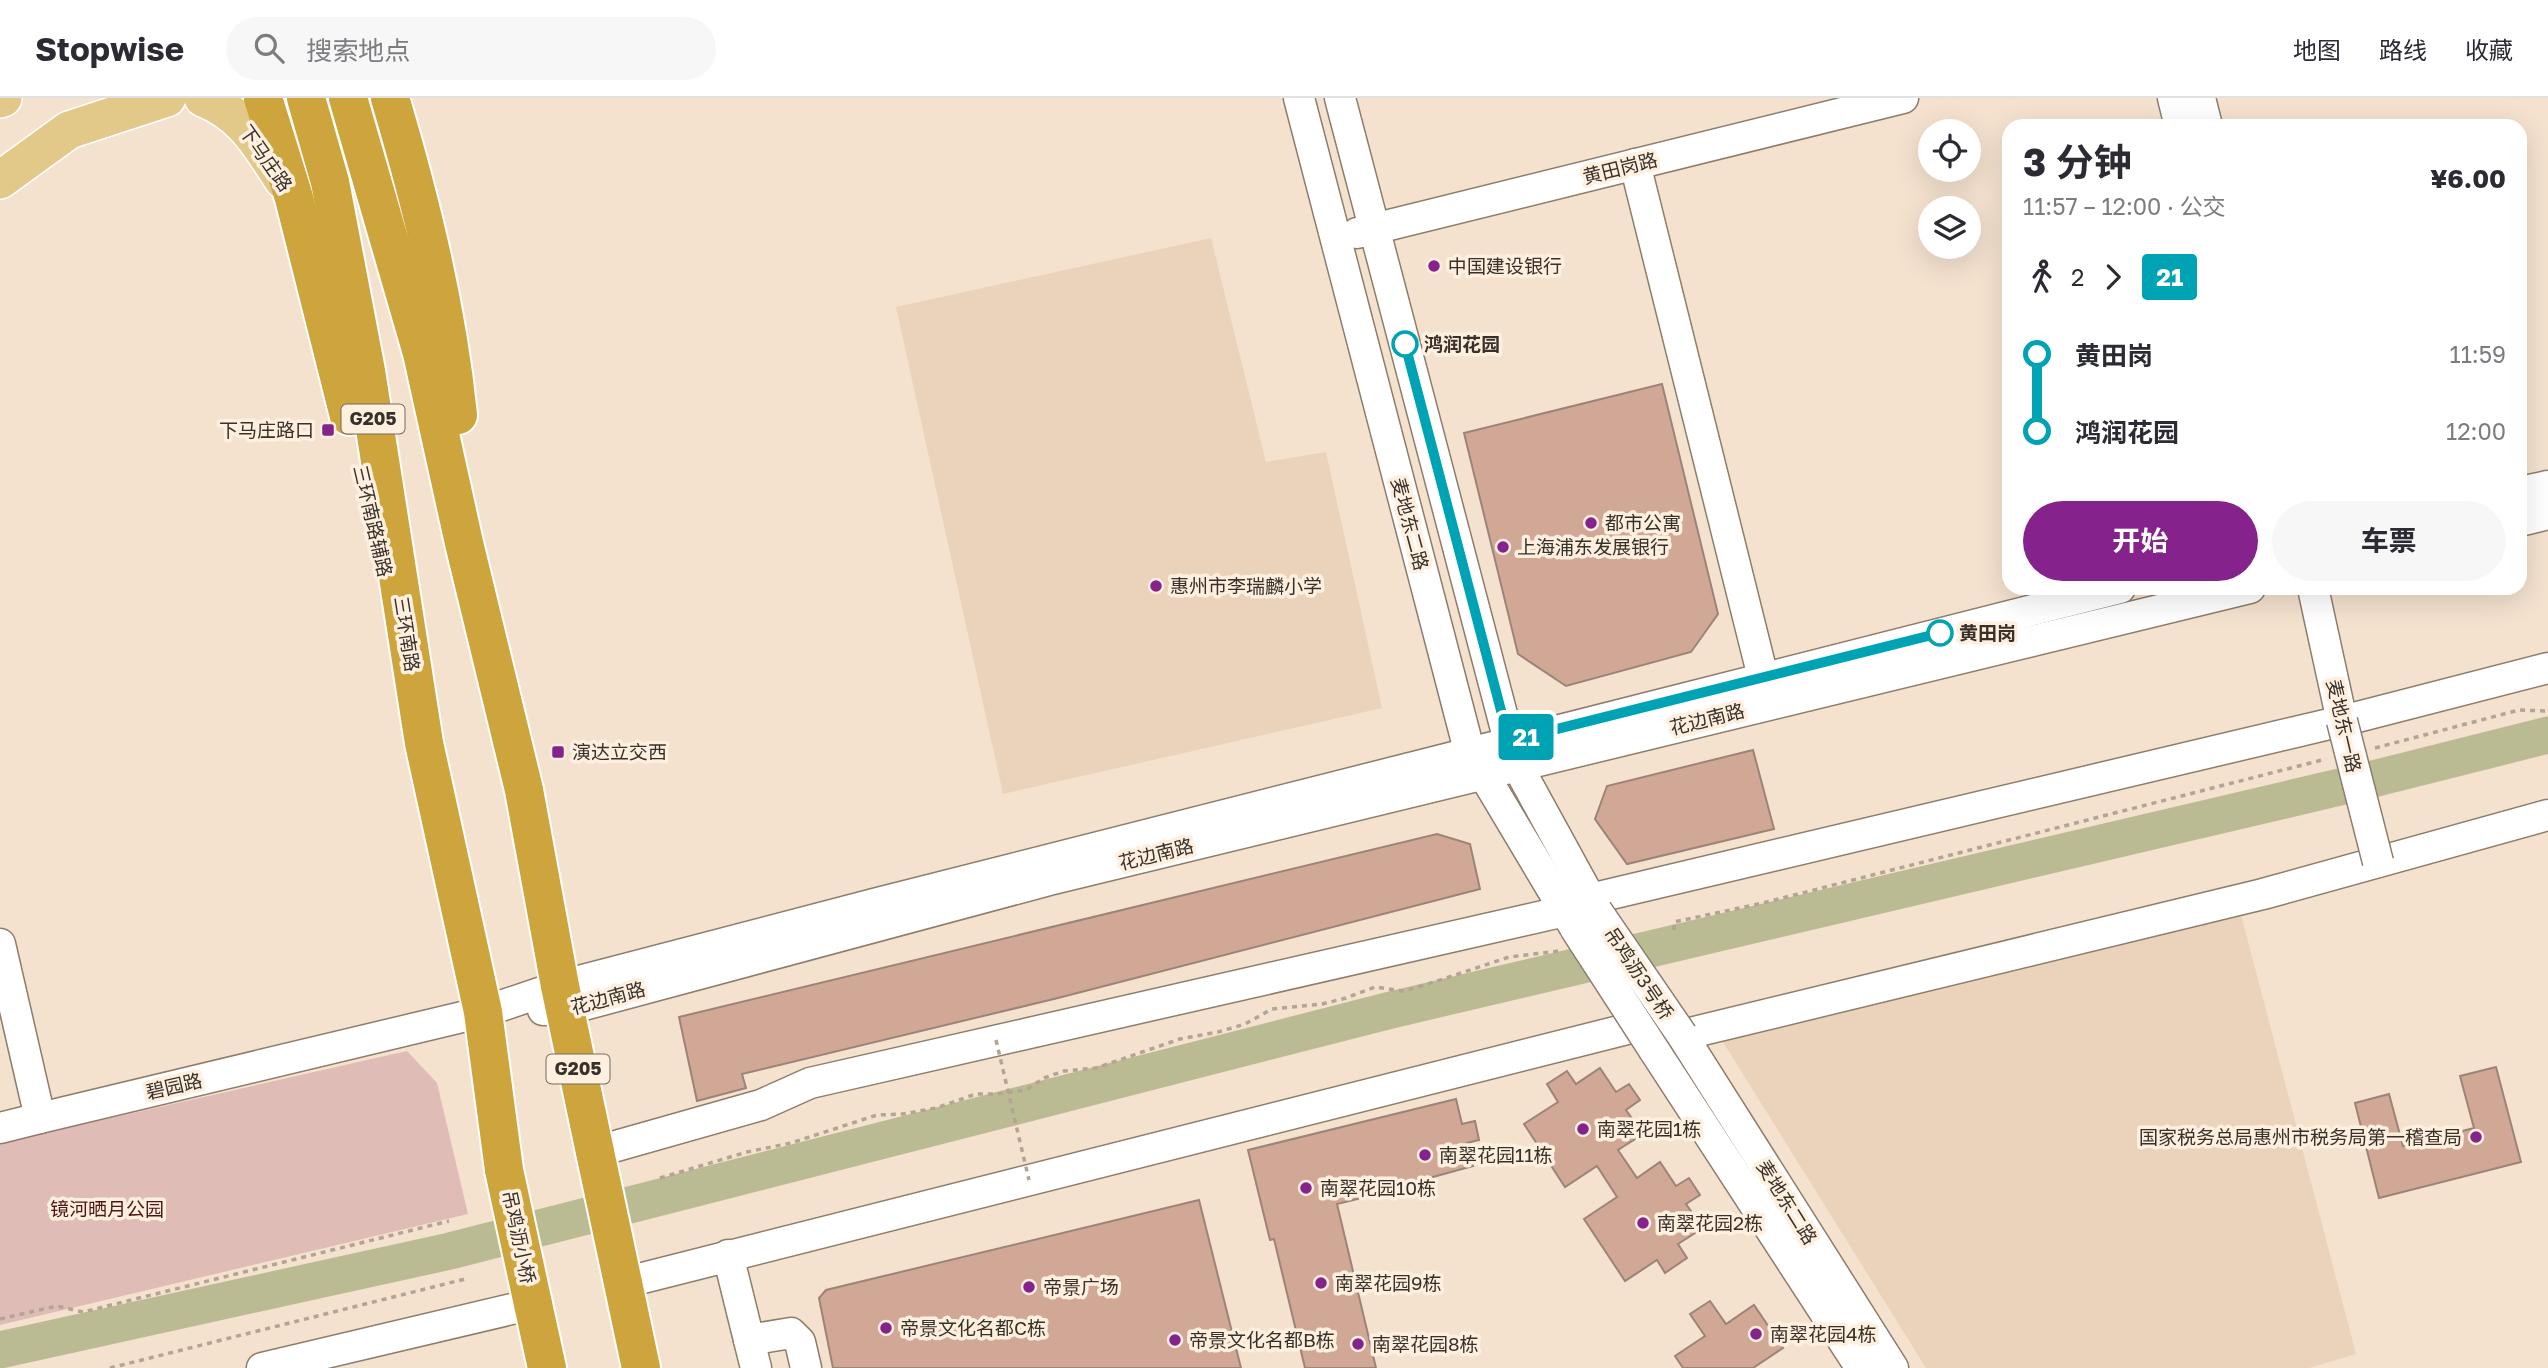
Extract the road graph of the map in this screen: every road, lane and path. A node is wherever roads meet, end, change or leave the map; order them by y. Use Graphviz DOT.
graph roads {
  1 [pos="167,98"];
  2 [pos="203,98"];
  3 [pos="263,98"];
  4 [pos="306,98"];
  5 [pos="348,98"];
  6 [pos="390,98"];
  7 [pos="1299,98"];
  8 [pos="1340,98"];
  9 [pos="1903,98"];
  10 [pos="2173,98"];
  11 [pos="2200,98"];
  12 [pos="2178,119"];
  13 [pos="2205,119"];
  14 [pos="1635,164"];
  15 [pos="0,180"];
  16 [pos="294,198"];
  17 [pos="1374,229"];
  18 [pos="1336,238"];
  19 [pos="2548,486"];
  20 [pos="2527,490"];
  21 [pos="2548,514"];
  22 [pos="2527,519"];
  23 [pos="464,543"];
  24 [pos="2096,595"];
  25 [pos="2217,595"];
  26 [pos="2315,595"];
  27 [pos="2548,668"];
  28 [pos="1766,691"];
  29 [pos="2548,711"];
  30 [pos="2342,721"];
  31 [pos="424,743"];
  32 [pos="2372,749"];
  33 [pos="1513,753"];
  34 [pos="2335,757"];
  35 [pos="1476,762"];
  36 [pos="2548,816"];
  37 [pos="2378,862"];
  38 [pos="1577,920"];
  39 [pos="1674,930"];
  40 [pos="0,944"];
  41 [pos="562,998"];
  42 [pos="483,1012"];
  43 [pos="1682,1035"];
  44 [pos="1646,1038"];
  45 [pos="996,1040"];
  46 [pos="40,1118"];
  47 [pos="0,1128"];
  48 [pos="595,1152"];
  49 [pos="504,1171"];
  50 [pos="660,1178"];
  51 [pos="1029,1180"];
  52 [pos="449,1221"];
  53 [pos="728,1255"];
  54 [pos="465,1279"];
  55 [pos="623,1283"];
  56 [pos="533,1304"];
  57 [pos="0,1319"];
  58 [pos="752,1354"];
  59 [pos="110,1368"];
  60 [pos="262,1368"];
  61 [pos="547,1368"];
  62 [pos="641,1368"];
  63 [pos="806,1368"];
  64 [pos="1861,1368"];
  65 [pos="1893,1368"];
  1 -- 15 [label="main road"];
  2 -- 16 [label="main road, 下马庄路"];
  3 -- 16 [label="highway, 三环南路辅路"];
  4 -- 31 [label="highway, 三环南路 / G205"];
  5 -- 23 [label="highway, G205"];
  6 -- 23 [label="highway"];
  7 -- 18 [label="street, 麦地东二路"];
  8 -- 17 [label="street"];
  9 -- 14 [label="street, 黄田岗路"];
  10 -- 12 [label="street"];
  11 -- 13 [label="street"];
  14 -- 17 [label="street, 黄田岗路"];
  14 -- 28 [label="street"];
  16 -- 31 [label="highway, 三环南路辅路"];
  17 -- 18 [label="street, 黄田岗路"];
  17 -- 33 [label="street"];
  18 -- 35 [label="street, 麦地东二路"];
  19 -- 20 [label="street"];
  21 -- 22 [label="street"];
  23 -- 41 [label="highway, G205"];
  24 -- 28 [label="street, 花边南路"];
  25 -- 28 [label="street, 花边南路"];
  26 -- 30 [label="street, 麦地东一路"];
  27 -- 30 [label="street"];
  28 -- 33 [label="street, 花边南路"];
  29 -- 32 [label="path"];
  30 -- 37 [label="street, 麦地东一路, bridge"];
  30 -- 38 [label="street"];
  31 -- 42 [label="highway, 三环南路 / G205"];
  33 -- 35 [label="street, 花边南路"];
  33 -- 38 [label="street"];
  34 -- 39 [label="path"];
  35 -- 38 [label="street, 麦地东二路"];
  35 -- 41 [label="street, 花边南路"];
  36 -- 37 [label="street"];
  37 -- 43 [label="street"];
  38 -- 43 [label="street, 吊鸡沥3号桥, bridge"];
  38 -- 44 [label="street, 吊鸡沥3号桥, bridge"];
  38 -- 45 [label="street"];
  38 -- 50 [label="path"];
  40 -- 46 [label="street"];
  41 -- 42 [label="street, 花边南路"];
  41 -- 48 [label="highway, G205"];
  42 -- 46 [label="street, 碧园路"];
  42 -- 49 [label="highway, 三环南路 / G205"];
  43 -- 65 [label="street, 麦地东二路"];
  44 -- 51 [label="street"];
  44 -- 64 [label="street, 麦地东二路"];
  45 -- 48 [label="street"];
  45 -- 51 [label="path, bridge"];
  46 -- 47 [label="street, 碧园路"];
  48 -- 55 [label="highway, G205, bridge"];
  49 -- 56 [label="highway, 吊鸡沥小桥 / G205, bridge"];
  51 -- 53 [label="street"];
  52 -- 57 [label="path"];
  53 -- 55 [label="street"];
  53 -- 58 [label="street"];
  54 -- 59 [label="path"];
  55 -- 62 [label="highway, G205"];
  56 -- 60 [label="street"];
  56 -- 61 [label="highway, G205"];
  58 -- 63 [label="street"];
}
